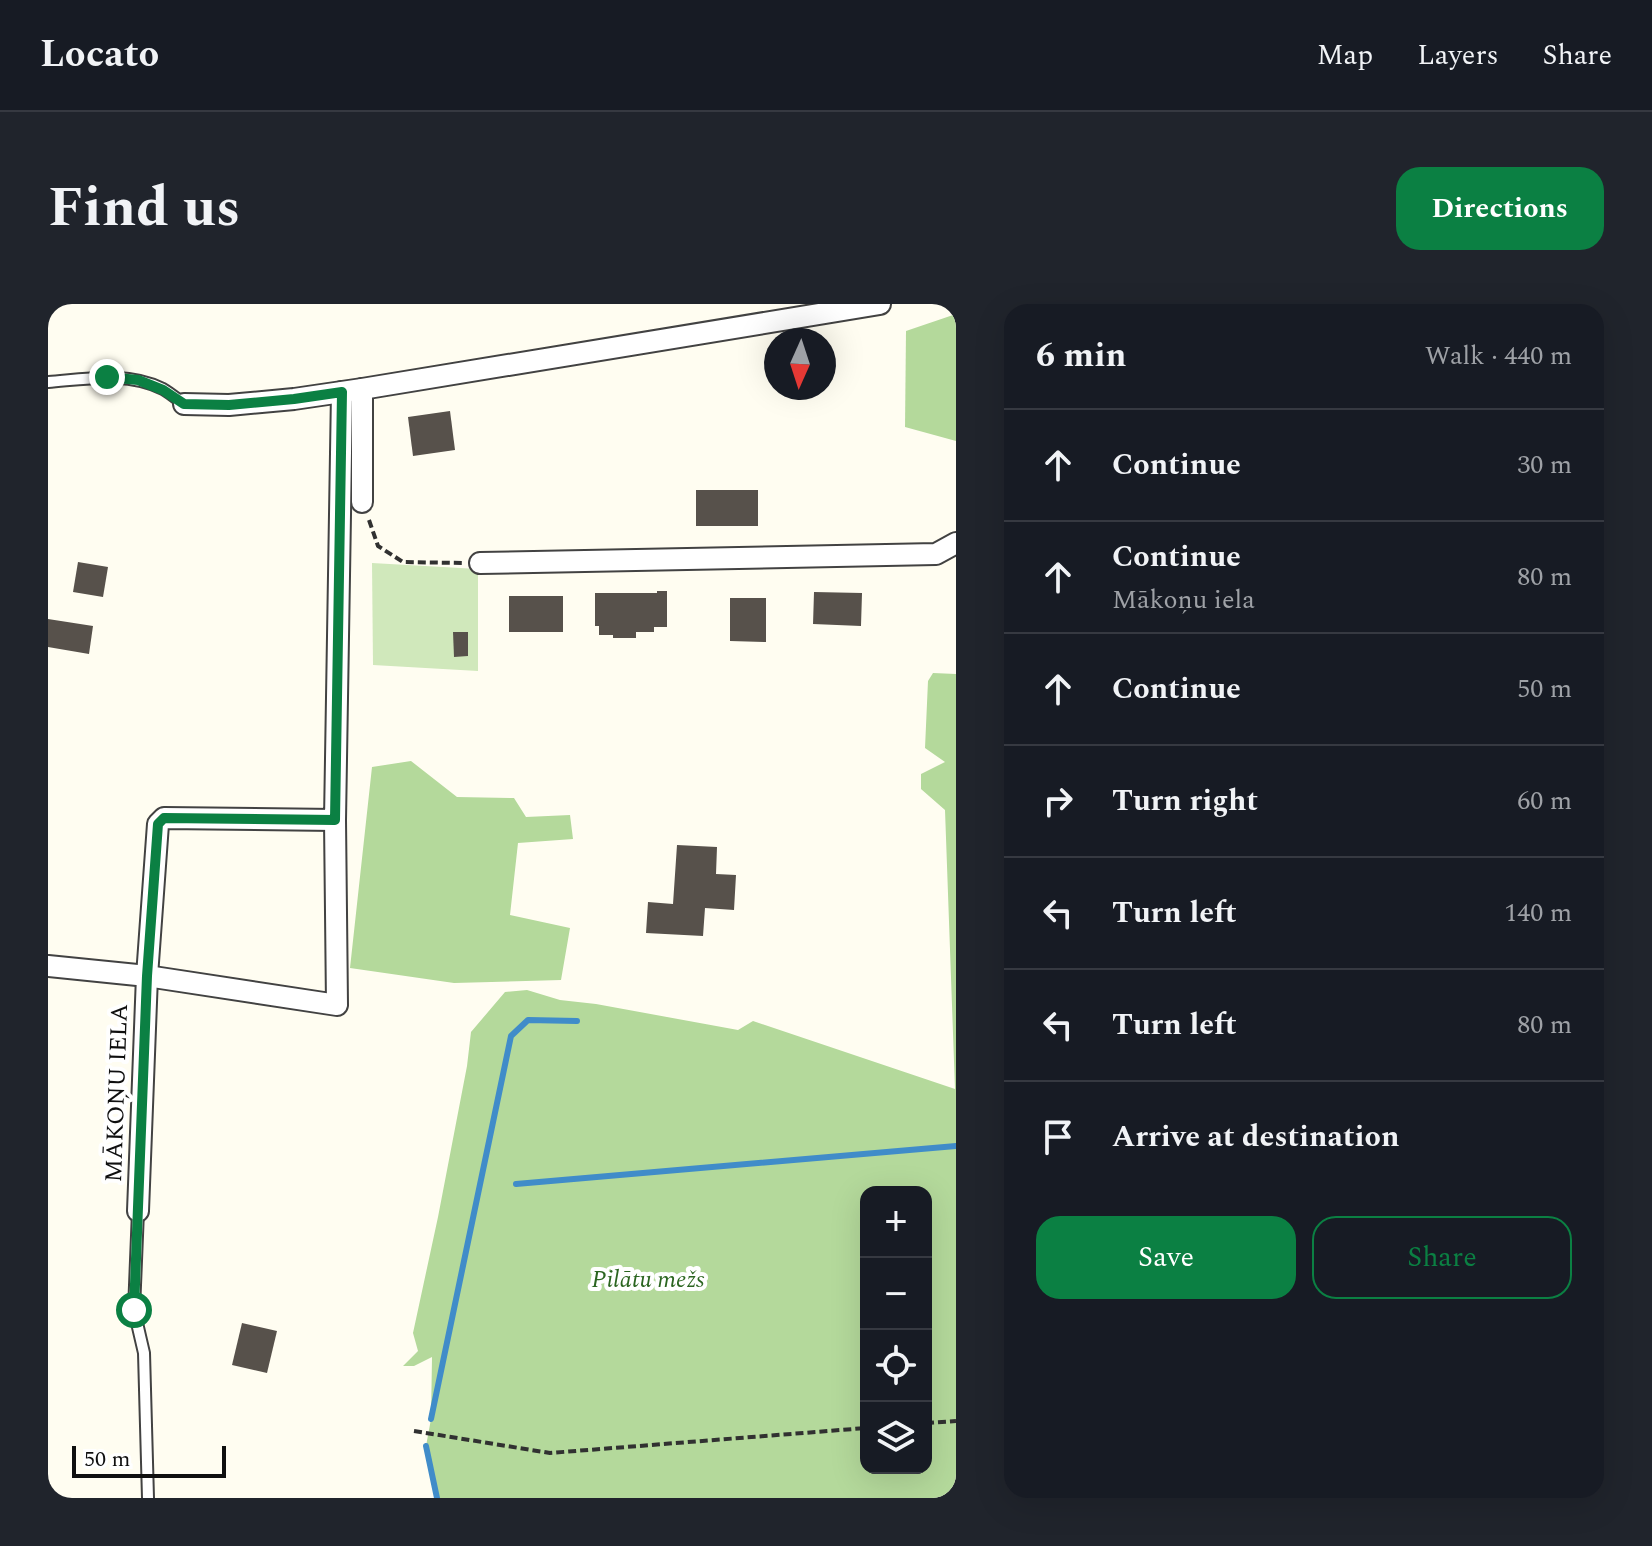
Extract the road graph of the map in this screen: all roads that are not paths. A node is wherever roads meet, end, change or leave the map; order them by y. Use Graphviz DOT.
graph roads {
  1 [pos="880,304"];
  2 [pos="48,382"];
  3 [pos="352,390"];
  4 [pos="184,404"];
  5 [pos="362,502"];
  6 [pos="956,543"];
  7 [pos="480,563"];
  8 [pos="335,820"];
  9 [pos="48,966"];
  10 [pos="147,976"];
  11 [pos="138,1211"];
  12 [pos="148,1498"];
  1 -- 3 [label="street"];
  2 -- 4 [label="lane"];
  3 -- 4 [label="street"];
  3 -- 5 [label="street"];
  3 -- 8 [label="street"];
  6 -- 7 [label="street"];
  8 -- 10 [label="street, MĀKOŅU IELA"];
  8 -- 10 [label="street"];
  9 -- 10 [label="street"];
  10 -- 11 [label="street, MĀKOŅU IELA"];
  11 -- 12 [label="lane"];
}
